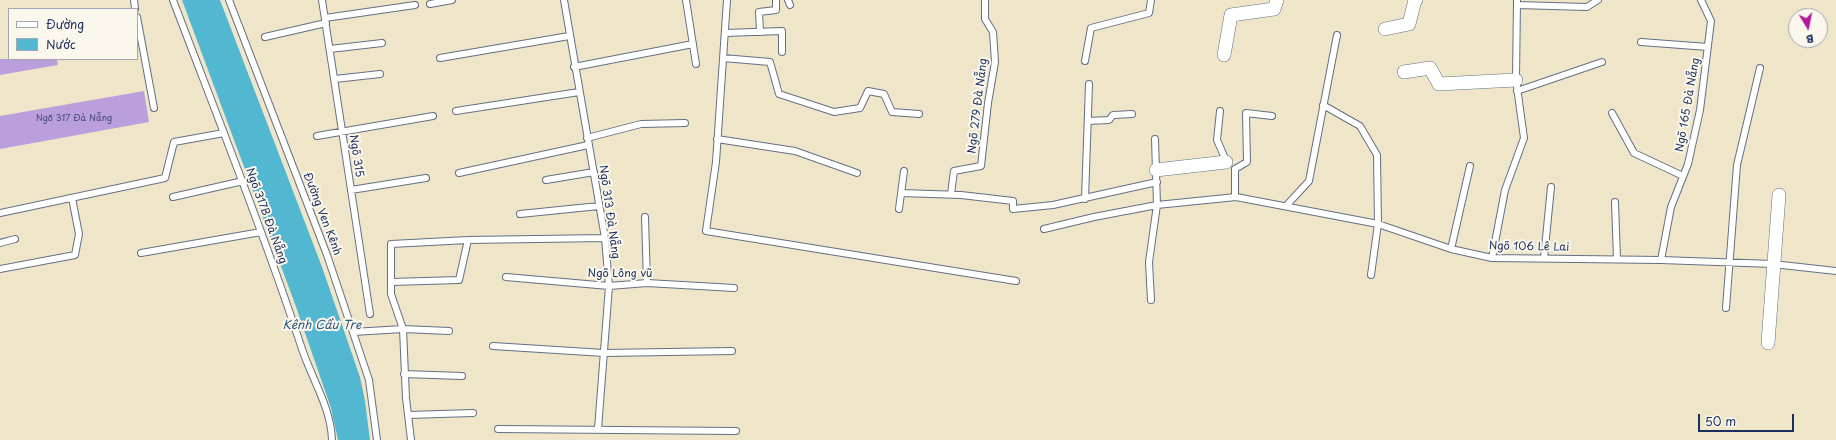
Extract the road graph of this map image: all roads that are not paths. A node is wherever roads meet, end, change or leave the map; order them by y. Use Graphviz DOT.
graph roads {
  1 [pos="173,0"];
  2 [pos="229,0"];
  3 [pos="322,0"];
  4 [pos="452,0"];
  5 [pos="564,0"];
  6 [pos="686,0"];
  7 [pos="727,0"];
  8 [pos="776,0"];
  9 [pos="985,0"];
  10 [pos="1151,0"];
  11 [pos="1277,0"];
  12 [pos="1416,0"];
  13 [pos="1598,0"];
  14 [pos="1701,0"];
  15 [pos="1517,2"];
  16 [pos="430,4"];
  17 [pos="415,5"];
  18 [pos="325,20"];
  19 [pos="138,22"];
  20 [pos="1385,29"];
  21 [pos="760,32"];
  22 [pos="725,33"];
  23 [pos="1337,35"];
  24 [pos="569,36"];
  25 [pos="265,37"];
  26 [pos="382,42"];
  27 [pos="1641,42"];
  28 [pos="693,44"];
  29 [pos="1708,47"];
  30 [pos="330,49"];
  31 [pos="782,52"];
  32 [pos="1224,55"];
  33 [pos="440,58"];
  34 [pos="723,58"];
  35 [pos="1085,61"];
  36 [pos="1602,62"];
  37 [pos="696,64"];
  38 [pos="574,67"];
  39 [pos="1760,68"];
  40 [pos="1404,72"];
  41 [pos="380,74"];
  42 [pos="334,79"];
  43 [pos="1089,84"];
  44 [pos="1516,86"];
  45 [pos="579,92"];
  46 [pos="1323,105"];
  47 [pos="154,108"];
  48 [pos="456,111"];
  49 [pos="1220,111"];
  50 [pos="1612,113"];
  51 [pos="919,114"];
  52 [pos="1132,114"];
  53 [pos="433,116"];
  54 [pos="1272,116"];
  55 [pos="1088,121"];
  56 [pos="685,123"];
  57 [pos="224,133"];
  58 [pos="343,133"];
  59 [pos="317,136"];
  60 [pos="717,139"];
  61 [pos="1155,139"];
  62 [pos="588,142"];
  63 [pos="1230,165"];
  64 [pos="1470,166"];
  65 [pos="904,171"];
  66 [pos="594,172"];
  67 [pos="459,173"];
  68 [pos="857,173"];
  69 [pos="1156,176"];
  70 [pos="1683,176"];
  71 [pos="426,178"];
  72 [pos="546,180"];
  73 [pos="242,181"];
  74 [pos="1552,187"];
  75 [pos="351,190"];
  76 [pos="902,192"];
  77 [pos="951,194"];
  78 [pos="1779,195"];
  79 [pos="173,197"];
  80 [pos="1235,197"];
  81 [pos="72,198"];
  82 [pos="1085,199"];
  83 [pos="1615,202"];
  84 [pos="1157,205"];
  85 [pos="599,206"];
  86 [pos="1286,206"];
  87 [pos="899,209"];
  88 [pos="0,213"];
  89 [pos="520,214"];
  90 [pos="645,217"];
  91 [pos="1378,224"];
  92 [pos="1044,229"];
  93 [pos="261,232"];
  94 [pos="605,238"];
  95 [pos="15,239"];
  96 [pos="468,240"];
  97 [pos="0,243"];
  98 [pos="1451,249"];
  99 [pos="141,253"];
  100 [pos="1492,258"];
  101 [pos="1544,258"];
  102 [pos="1617,259"];
  103 [pos="1661,260"];
  104 [pos="1729,263"];
  105 [pos="1773,264"];
  106 [pos="0,268"];
  107 [pos="1836,271"];
  108 [pos="1371,275"];
  109 [pos="506,277"];
  110 [pos="1016,281"];
  111 [pos="391,282"];
  112 [pos="647,283"];
  113 [pos="609,286"];
  114 [pos="734,288"];
  115 [pos="1151,300"];
  116 [pos="1726,308"];
  117 [pos="370,314"];
  118 [pos="403,329"];
  119 [pos="449,331"];
  120 [pos="353,332"];
  121 [pos="1768,342"];
  122 [pos="493,346"];
  123 [pos="732,351"];
  124 [pos="604,353"];
  125 [pos="404,374"];
  126 [pos="462,376"];
  127 [pos="473,413"];
  128 [pos="408,415"];
  129 [pos="498,429"];
  130 [pos="598,429"];
  131 [pos="736,431"];
  132 [pos="332,440"];
  133 [pos="377,440"];
  134 [pos="411,440"];
  1 -- 57 [label="lane, Ngõ 317B Đà Nẵng"];
  2 -- 120 [label="lane, Đường Ven Kênh"];
  3 -- 18 [label="lane, Ngõ 315"];
  4 -- 16 [label="lane"];
  5 -- 24 [label="lane, Ngõ 313 Đà Nẵng"];
  6 -- 28 [label="lane"];
  7 -- 22 [label="lane"];
  8 -- 21 [label="lane"];
  9 -- 77 [label="lane, Ngõ 279 Đà Nẵng"];
  10 -- 35 [label="lane"];
  11 -- 32 [label="street"];
  12 -- 20 [label="street"];
  13 -- 15 [label="lane"];
  14 -- 29 [label="lane, Ngõ 165 Đà Nẵng"];
  15 -- 44 [label="lane"];
  17 -- 18 [label="lane"];
  18 -- 25 [label="lane"];
  18 -- 30 [label="lane, Ngõ 315"];
  19 -- 47 [label="lane"];
  21 -- 22 [label="lane"];
  21 -- 31 [label="lane"];
  22 -- 34 [label="lane"];
  23 -- 46 [label="lane"];
  24 -- 33 [label="lane"];
  24 -- 38 [label="lane, Ngõ 313 Đà Nẵng"];
  26 -- 30 [label="lane"];
  27 -- 29 [label="lane"];
  28 -- 37 [label="lane"];
  28 -- 38 [label="lane"];
  29 -- 70 [label="lane, Ngõ 165 Đà Nẵng"];
  30 -- 42 [label="lane, Ngõ 315"];
  34 -- 51 [label="lane"];
  34 -- 60 [label="lane"];
  36 -- 44 [label="lane"];
  38 -- 45 [label="lane, Ngõ 313 Đà Nẵng"];
  39 -- 104 [label="lane"];
  40 -- 44 [label="street"];
  41 -- 42 [label="lane"];
  42 -- 58 [label="lane, Ngõ 315"];
  43 -- 55 [label="lane"];
  44 -- 100 [label="lane"];
  45 -- 48 [label="lane"];
  45 -- 62 [label="lane, Ngõ 313 Đà Nẵng"];
  46 -- 86 [label="lane"];
  46 -- 91 [label="lane"];
  49 -- 63 [label="lane"];
  50 -- 70 [label="lane"];
  52 -- 55 [label="lane"];
  53 -- 58 [label="lane"];
  54 -- 63 [label="lane"];
  55 -- 82 [label="lane"];
  56 -- 62 [label="lane"];
  57 -- 73 [label="lane, Ngõ 317B Đà Nẵng"];
  57 -- 81 [label="lane"];
  58 -- 59 [label="lane"];
  58 -- 75 [label="lane, Ngõ 315"];
  60 -- 68 [label="lane"];
  60 -- 110 [label="lane"];
  61 -- 69 [label="lane"];
  62 -- 66 [label="lane, Ngõ 313 Đà Nẵng"];
  62 -- 67 [label="lane"];
  63 -- 69 [label="street"];
  63 -- 80 [label="lane"];
  64 -- 98 [label="lane"];
  65 -- 76 [label="lane"];
  66 -- 72 [label="lane"];
  66 -- 85 [label="lane, Ngõ 313 Đà Nẵng"];
  69 -- 82 [label="lane"];
  69 -- 84 [label="lane"];
  70 -- 103 [label="lane, Ngõ 165 Đà Nẵng"];
  71 -- 75 [label="lane"];
  73 -- 79 [label="lane"];
  73 -- 93 [label="lane, Ngõ 317B Đà Nẵng"];
  74 -- 101 [label="lane"];
  75 -- 117 [label="lane, Ngõ 315"];
  76 -- 77 [label="lane"];
  76 -- 87 [label="lane"];
  77 -- 82 [label="lane"];
  78 -- 105 [label="street"];
  80 -- 84 [label="lane, Ngõ 106 Lê Lai"];
  80 -- 86 [label="lane, Ngõ 106 Lê Lai"];
  81 -- 88 [label="lane"];
  81 -- 106 [label="lane"];
  83 -- 102 [label="lane"];
  84 -- 92 [label="lane, Ngõ 106 Lê Lai"];
  84 -- 115 [label="lane"];
  85 -- 89 [label="lane"];
  85 -- 94 [label="lane, Ngõ 313 Đà Nẵng"];
  86 -- 91 [label="lane, Ngõ 106 Lê Lai"];
  90 -- 112 [label="lane"];
  91 -- 98 [label="lane, Ngõ 106 Lê Lai"];
  91 -- 108 [label="lane"];
  93 -- 99 [label="lane"];
  93 -- 132 [label="lane, Ngõ 317B Đà Nẵng"];
  94 -- 96 [label="lane"];
  94 -- 113 [label="lane, Ngõ 313 Đà Nẵng"];
  95 -- 97 [label="lane"];
  96 -- 111 [label="lane"];
  96 -- 111 [label="lane"];
  98 -- 100 [label="lane, Ngõ 106 Lê Lai"];
  100 -- 101 [label="lane, Ngõ 106 Lê Lai"];
  101 -- 102 [label="lane, Ngõ 106 Lê Lai"];
  102 -- 103 [label="lane, Ngõ 106 Lê Lai"];
  103 -- 104 [label="lane, Ngõ 106 Lê Lai"];
  104 -- 105 [label="lane, Ngõ 106 Lê Lai"];
  104 -- 116 [label="lane"];
  105 -- 107 [label="lane, Ngõ 106 Lê Lai"];
  105 -- 121 [label="street"];
  109 -- 113 [label="lane, Ngõ Lông vũ"];
  111 -- 118 [label="lane"];
  112 -- 113 [label="lane, Ngõ Lông vũ"];
  112 -- 114 [label="lane, Ngõ Lông vũ"];
  113 -- 124 [label="lane, Ngõ 313 Đà Nẵng"];
  118 -- 119 [label="lane"];
  118 -- 120 [label="lane"];
  118 -- 125 [label="lane"];
  120 -- 133 [label="lane, Đường Ven Kênh"];
  122 -- 124 [label="lane"];
  123 -- 124 [label="lane"];
  124 -- 130 [label="lane, Ngõ 313 Đà Nẵng"];
  125 -- 126 [label="lane"];
  125 -- 128 [label="lane"];
  127 -- 128 [label="lane"];
  128 -- 134 [label="lane"];
  129 -- 130 [label="lane"];
  130 -- 131 [label="lane"];
}
